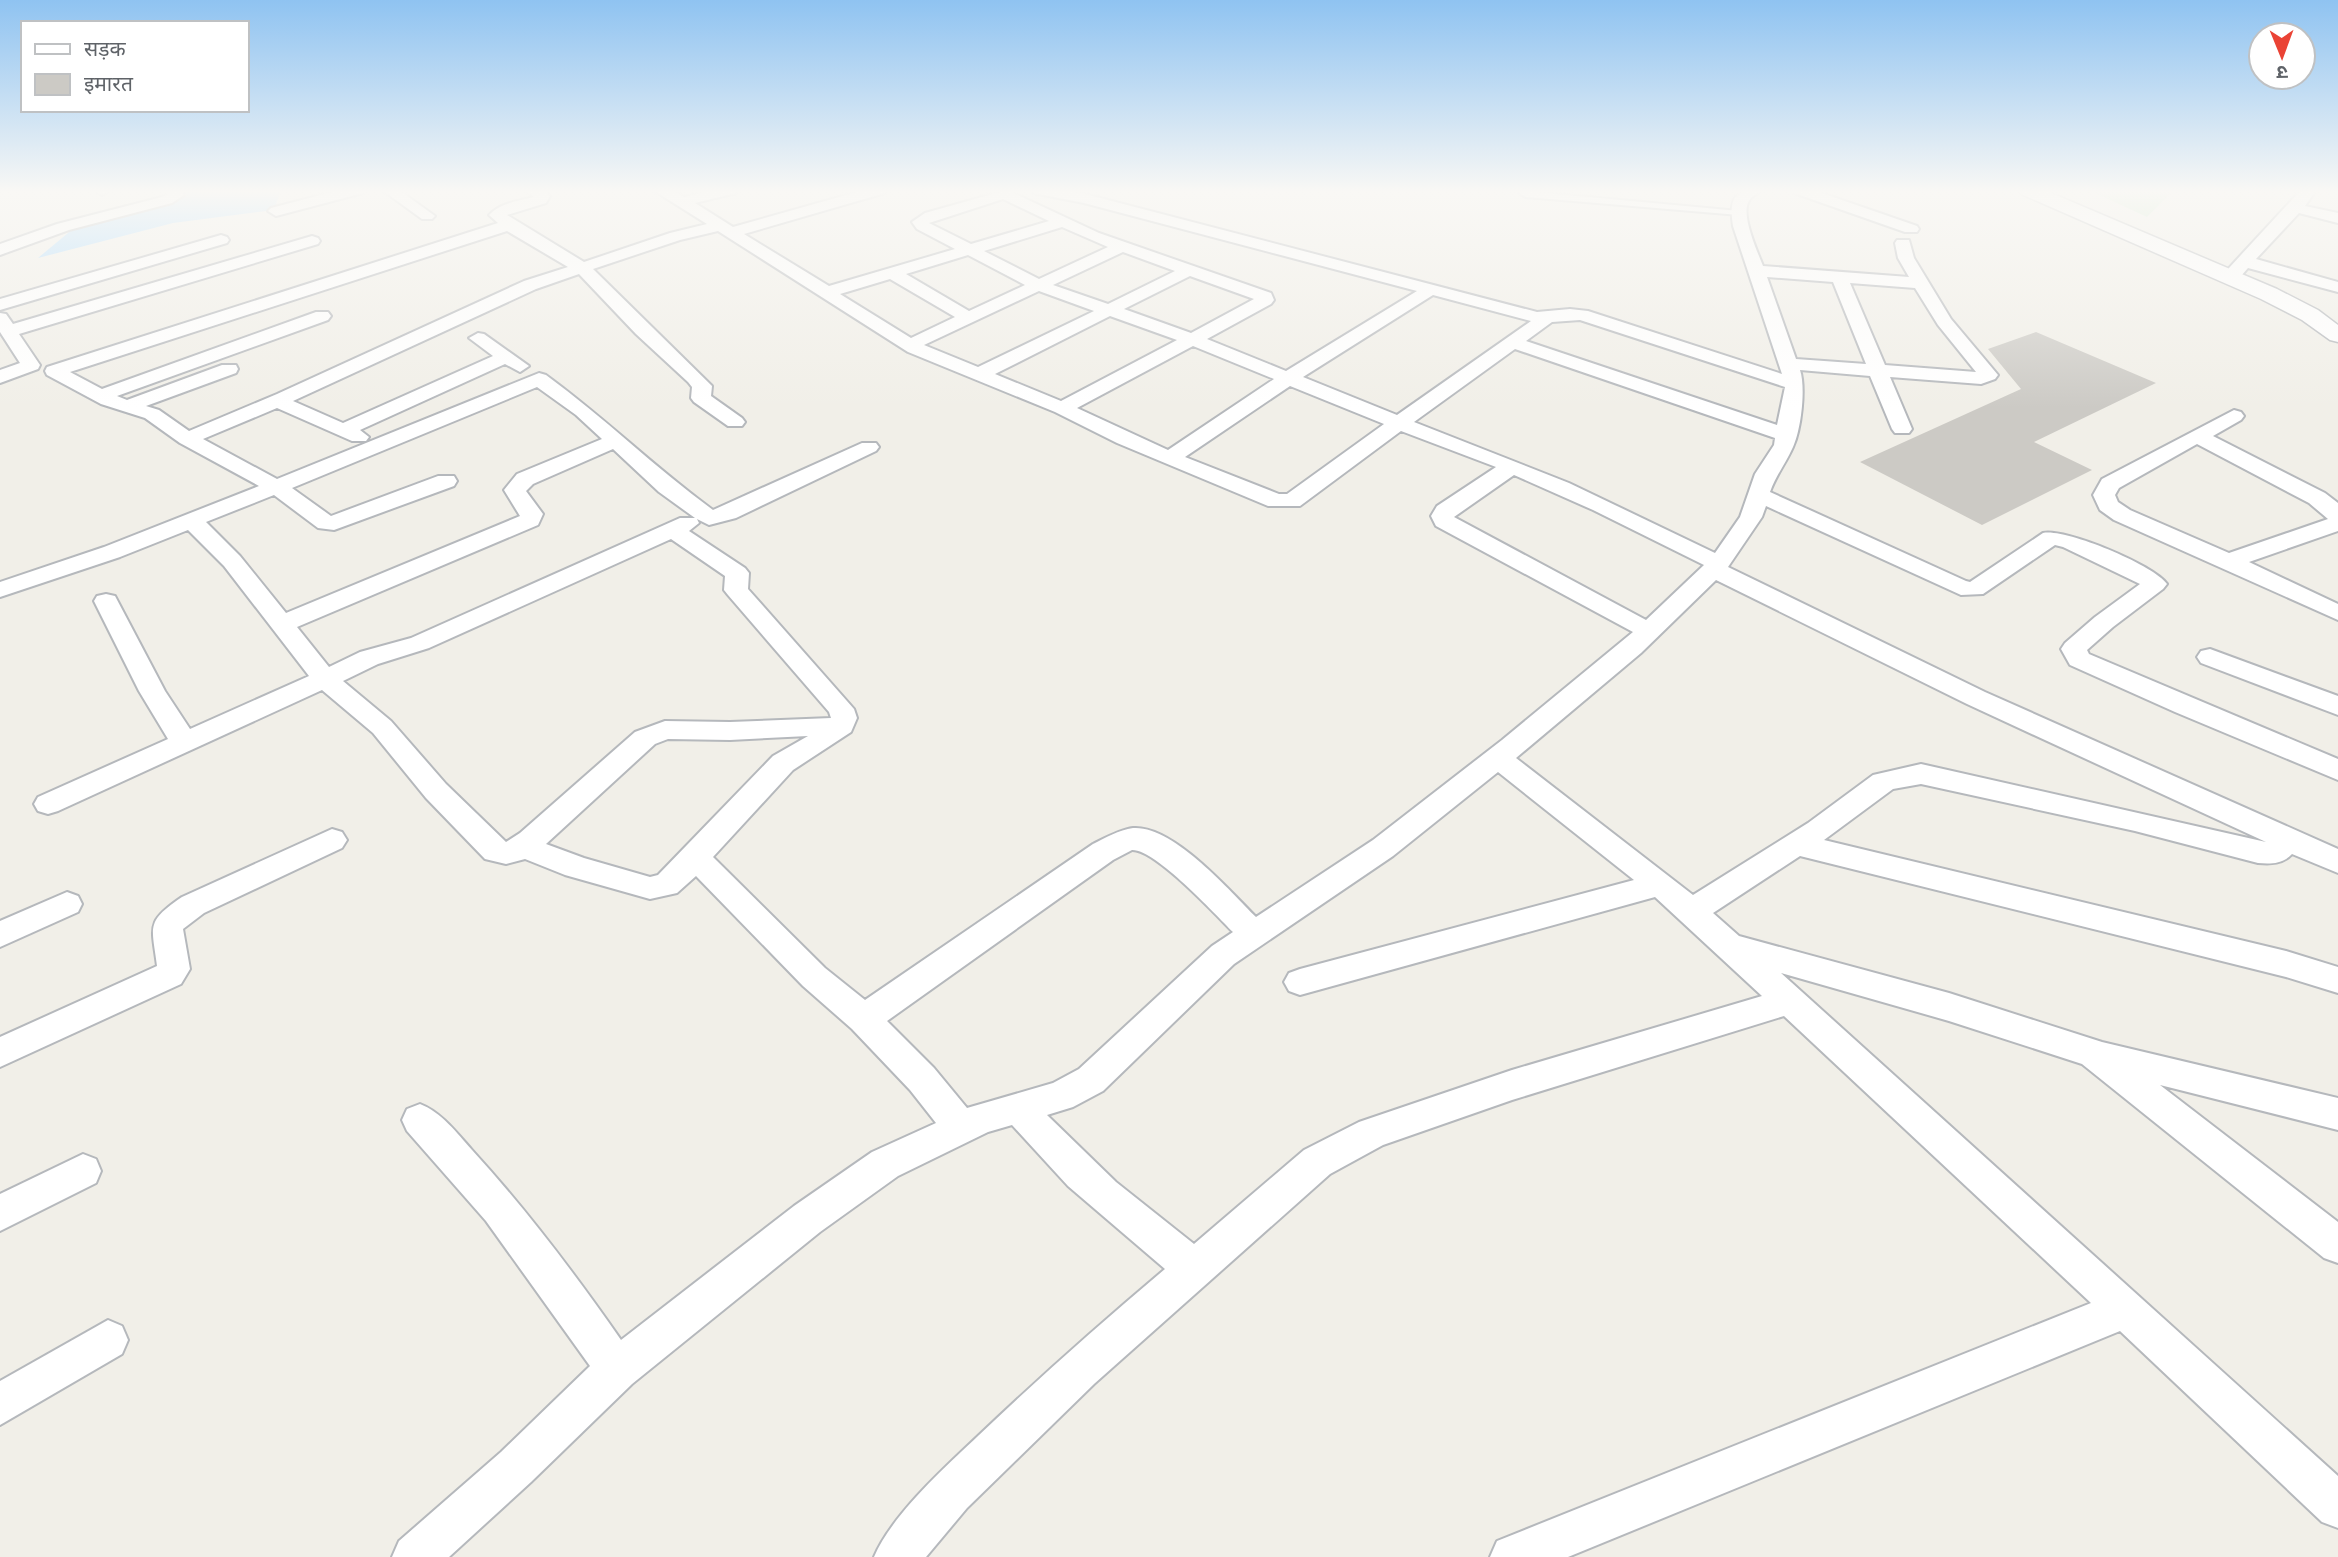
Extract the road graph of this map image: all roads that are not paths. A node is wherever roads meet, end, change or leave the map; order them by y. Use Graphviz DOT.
graph roads {
  1 [pos="143,263"];
  2 [pos="268,263"];
  3 [pos="392,263"];
  4 [pos="574,263"];
  5 [pos="594,263"];
  6 [pos="781,263"];
  7 [pos="925,263"];
  8 [pos="995,263"];
  9 [pos="1086,263"];
  10 [pos="1168,263"];
  11 [pos="1332,263"];
  12 [pos="1755,263"];
  13 [pos="1909,263"];
  14 [pos="2222,263"];
  15 [pos="2245,263"];
  16 [pos="581,267"];
  17 [pos="2239,269"];
  18 [pos="1190,270"];
  19 [pos="1757,271"];
  20 [pos="892,273"];
  21 [pos="1839,276"];
  22 [pos="1921,283"];
  23 [pos="1038,285"];
  24 [pos="2338,287"];
  25 [pos="828,292"];
  26 [pos="1426,293"];
  27 [pos="0,305"];
  28 [pos="1109,310"];
  29 [pos="968,318"];
  30 [pos="1546,318"];
  31 [pos="22,335"];
  32 [pos="2338,335"];
  33 [pos="478,338"];
  34 [pos="1191,339"];
  35 [pos="1512,342"];
  36 [pos="911,345"];
  37 [pos="0,356"];
  38 [pos="506,357"];
  39 [pos="31,365"];
  40 [pos="1875,370"];
  41 [pos="54,371"];
  42 [pos="979,374"];
  43 [pos="1792,374"];
  44 [pos="0,377"];
  45 [pos="1288,378"];
  46 [pos="539,379"];
  47 [pos="100,396"];
  48 [pos="277,401"];
  49 [pos="130,405"];
  50 [pos="1062,408"];
  51 [pos="2234,416"];
  52 [pos="735,422"];
  53 [pos="1399,423"];
  54 [pos="1902,429"];
  55 [pos="343,430"];
  56 [pos="1786,435"];
  57 [pos="2197,436"];
  58 [pos="187,439"];
  59 [pos="614,441"];
  60 [pos="378,445"];
  61 [pos="869,447"];
  62 [pos="1171,457"];
  63 [pos="1510,467"];
  64 [pos="446,481"];
  65 [pos="276,487"];
  66 [pos="1759,495"];
  67 [pos="704,517"];
  68 [pos="2338,520"];
  69 [pos="192,521"];
  70 [pos="672,530"];
  71 [pos="2229,561"];
  72 [pos="1716,567"];
  73 [pos="0,590"];
  74 [pos="106,601"];
  75 [pos="2338,613"];
  76 [pos="280,625"];
  77 [pos="1649,631"];
  78 [pos="2210,657"];
  79 [pos="325,679"];
  80 [pos="2338,706"];
  81 [pos="842,726"];
  82 [pos="184,742"];
  83 [pos="1498,758"];
  84 [pos="2338,770"];
  85 [pos="48,804"];
  86 [pos="2281,836"];
  87 [pos="332,840"];
  88 [pos="1796,844"];
  89 [pos="523,846"];
  90 [pos="695,857"];
  91 [pos="2338,862"];
  92 [pos="1660,884"];
  93 [pos="67,904"];
  94 [pos="1691,912"];
  95 [pos="1254,934"];
  96 [pos="0,935"];
  97 [pos="1729,946"];
  98 [pos="2338,980"];
  99 [pos="1300,982"];
  100 [pos="1789,1001"];
  101 [pos="864,1019"];
  102 [pos="0,1053"];
  103 [pos="2093,1053"];
  104 [pos="1020,1109"];
  105 [pos="2338,1114"];
  106 [pos="420,1120"];
  107 [pos="962,1128"];
  108 [pos="83,1171"];
  109 [pos="0,1213"];
  110 [pos="2338,1245"];
  111 [pos="1196,1269"];
  112 [pos="2125,1309"];
  113 [pos="108,1340"];
  114 [pos="617,1369"];
  115 [pos="0,1405"];
  116 [pos="2338,1506"];
  117 [pos="415,1557"];
  118 [pos="897,1557"];
  119 [pos="1513,1557"];
  1 -- 27 [label="street"];
  2 -- 31 [label="street"];
  3 -- 41 [label="street"];
  4 -- 16 [label="street"];
  5 -- 16 [label="street"];
  6 -- 25 [label="street"];
  7 -- 20 [label="street"];
  8 -- 23 [label="street"];
  9 -- 23 [label="street"];
  10 -- 18 [label="street"];
  11 -- 30 [label="street"];
  12 -- 19 [label="street"];
  13 -- 22 [label="street"];
  14 -- 17 [label="street"];
  15 -- 17 [label="street"];
  16 -- 48 [label="street"];
  16 -- 52 [label="street"];
  17 -- 24 [label="street"];
  17 -- 32 [label="street"];
  18 -- 28 [label="street"];
  18 -- 34 [label="street"];
  19 -- 21 [label="street"];
  19 -- 43 [label="street"];
  20 -- 25 [label="street"];
  20 -- 29 [label="street"];
  21 -- 22 [label="street"];
  21 -- 40 [label="street"];
  22 -- 40 [label="street"];
  23 -- 28 [label="street"];
  23 -- 29 [label="street"];
  25 -- 36 [label="street"];
  26 -- 45 [label="street"];
  28 -- 34 [label="street"];
  28 -- 42 [label="street"];
  29 -- 36 [label="street"];
  30 -- 35 [label="street"];
  30 -- 43 [label="street"];
  31 -- 39 [label="street"];
  33 -- 38 [label="street"];
  34 -- 45 [label="street"];
  34 -- 50 [label="street"];
  35 -- 53 [label="street"];
  35 -- 56 [label="street"];
  36 -- 42 [label="street"];
  37 -- 39 [label="street"];
  38 -- 46 [label="street"];
  38 -- 55 [label="street"];
  39 -- 41 [label="street"];
  39 -- 44 [label="street"];
  40 -- 43 [label="street"];
  40 -- 54 [label="street"];
  41 -- 47 [label="street"];
  42 -- 50 [label="street"];
  43 -- 56 [label="street"];
  45 -- 53 [label="street"];
  45 -- 62 [label="street"];
  46 -- 59 [label="street"];
  46 -- 60 [label="street"];
  47 -- 49 [label="street"];
  47 -- 49 [label="street"];
  48 -- 55 [label="street"];
  48 -- 58 [label="street"];
  49 -- 58 [label="street"];
  50 -- 62 [label="street"];
  51 -- 57 [label="street"];
  53 -- 62 [label="street"];
  53 -- 63 [label="street"];
  55 -- 60 [label="street"];
  56 -- 66 [label="street"];
  57 -- 68 [label="street"];
  57 -- 71 [label="street"];
  58 -- 65 [label="street"];
  59 -- 67 [label="street"];
  59 -- 76 [label="street"];
  60 -- 65 [label="street"];
  61 -- 67 [label="street"];
  63 -- 72 [label="street"];
  63 -- 77 [label="street"];
  64 -- 65 [label="street"];
  65 -- 69 [label="street"];
  66 -- 72 [label="street"];
  66 -- 84 [label="street"];
  67 -- 70 [label="street"];
  68 -- 71 [label="street"];
  69 -- 73 [label="street"];
  69 -- 76 [label="street"];
  70 -- 79 [label="street"];
  70 -- 81 [label="street"];
  71 -- 75 [label="street"];
  72 -- 77 [label="street"];
  72 -- 86 [label="street"];
  74 -- 82 [label="street"];
  76 -- 79 [label="street"];
  77 -- 83 [label="street"];
  78 -- 80 [label="street"];
  79 -- 82 [label="street"];
  79 -- 89 [label="street"];
  81 -- 89 [label="street"];
  81 -- 90 [label="street"];
  82 -- 85 [label="street"];
  83 -- 92 [label="street"];
  83 -- 95 [label="street"];
  86 -- 88 [label="street"];
  86 -- 91 [label="street"];
  87 -- 102 [label="street"];
  88 -- 94 [label="street"];
  88 -- 98 [label="street"];
  89 -- 90 [label="street"];
  90 -- 101 [label="street"];
  92 -- 94 [label="street"];
  92 -- 99 [label="street"];
  93 -- 96 [label="street"];
  94 -- 97 [label="street"];
  95 -- 101 [label="street"];
  95 -- 104 [label="street"];
  97 -- 100 [label="street"];
  97 -- 103 [label="street"];
  100 -- 111 [label="street"];
  100 -- 112 [label="street"];
  101 -- 107 [label="street"];
  103 -- 105 [label="street"];
  103 -- 110 [label="street"];
  104 -- 107 [label="street"];
  104 -- 111 [label="street"];
  106 -- 114 [label="street"];
  107 -- 114 [label="street"];
  108 -- 109 [label="street"];
  111 -- 118 [label="street"];
  112 -- 116 [label="street"];
  112 -- 119 [label="street"];
  113 -- 115 [label="street"];
  114 -- 117 [label="street"];
}
